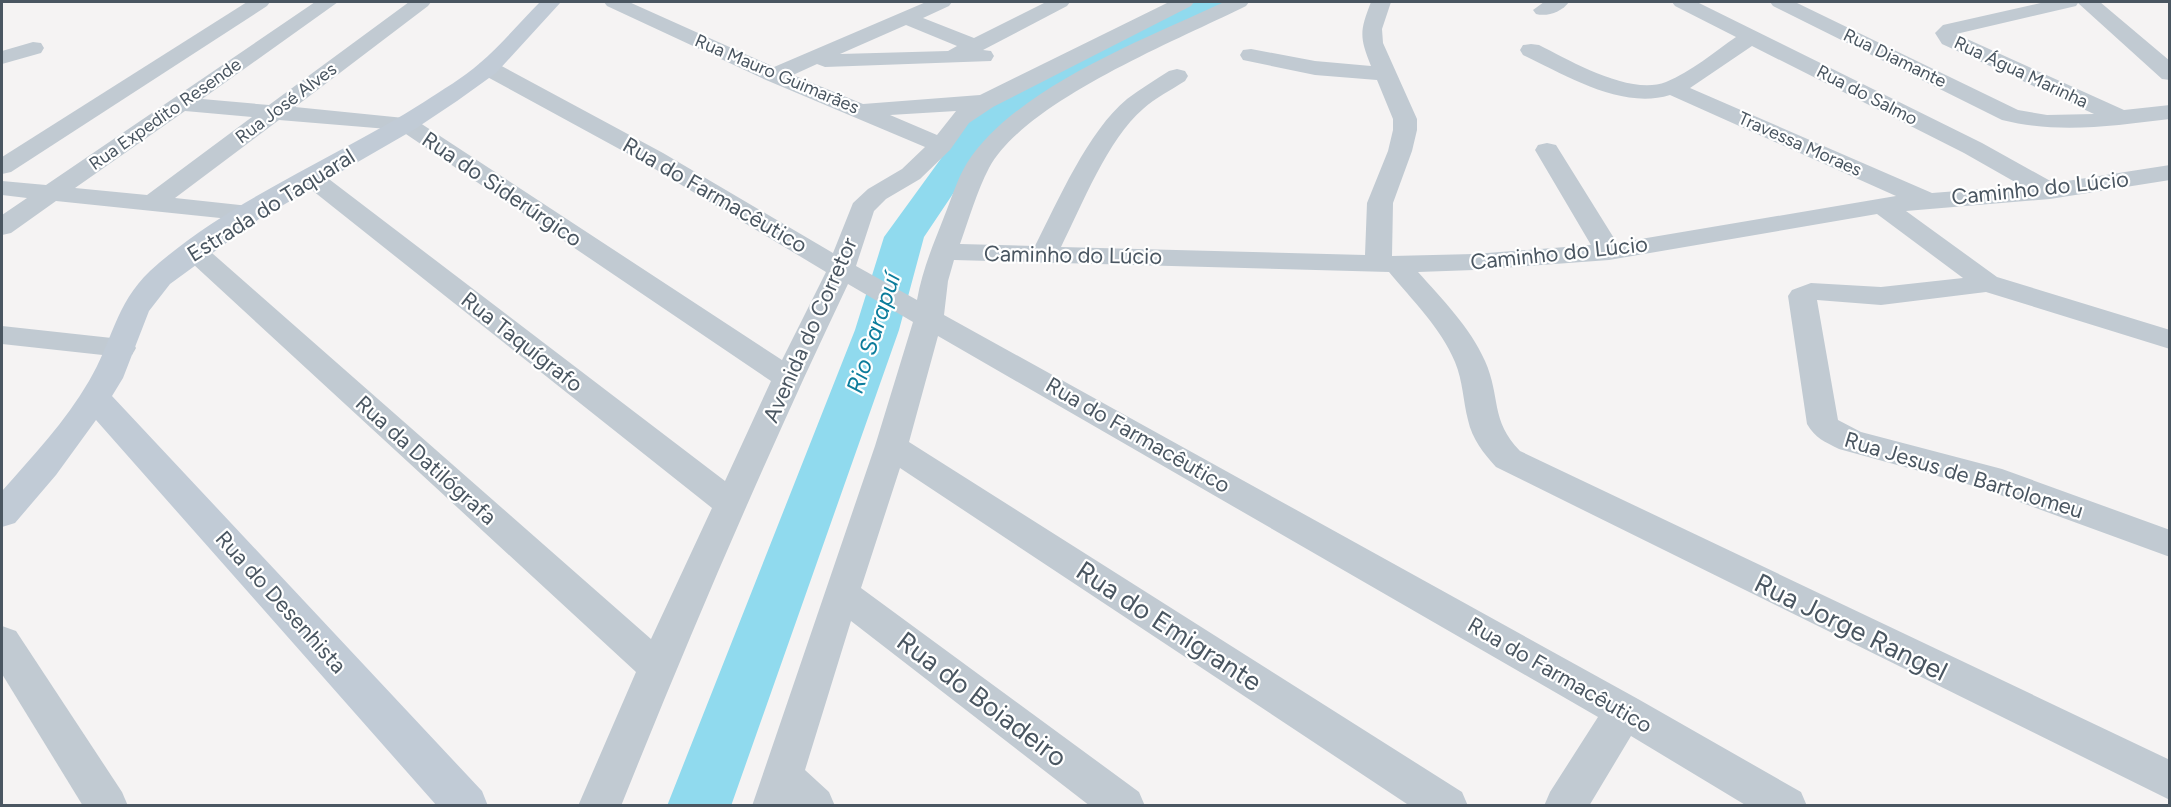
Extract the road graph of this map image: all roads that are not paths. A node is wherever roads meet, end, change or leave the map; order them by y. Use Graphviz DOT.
graph roads {
  1 [pos="260,2"];
  2 [pos="328,2"];
  3 [pos="421,2"];
  4 [pos="551,2"];
  5 [pos="614,2"];
  6 [pos="942,2"];
  7 [pos="1184,2"];
  8 [pos="1239,2"];
  9 [pos="1382,2"];
  10 [pos="1682,2"];
  11 [pos="1780,2"];
  12 [pos="2069,2"];
  13 [pos="2088,2"];
  14 [pos="1048,3"];
  15 [pos="906,18"];
  16 [pos="1750,37"];
  17 [pos="33,48"];
  18 [pos="1531,50"];
  19 [pos="978,51"];
  20 [pos="1251,55"];
  21 [pos="2,58"];
  22 [pos="806,61"];
  23 [pos="488,68"];
  24 [pos="1387,74"];
  25 [pos="2169,74"];
  26 [pos="774,75"];
  27 [pos="1178,76"];
  28 [pos="1672,88"];
  29 [pos="986,102"];
  30 [pos="180,104"];
  31 [pos="864,111"];
  32 [pos="2169,111"];
  33 [pos="275,112"];
  34 [pos="2120,117"];
  35 [pos="405,124"];
  36 [pos="941,145"];
  37 [pos="1547,150"];
  38 [pos="2,167"];
  39 [pos="2169,172"];
  40 [pos="312,178"];
  41 [pos="2,188"];
  42 [pos="2050,190"];
  43 [pos="50,194"];
  44 [pos="1926,200"];
  45 [pos="151,204"];
  46 [pos="1882,205"];
  47 [pos="249,213"];
  48 [pos="2,227"];
  49 [pos="194,252"];
  50 [pos="943,252"];
  51 [pos="1609,252"];
  52 [pos="1044,255"];
  53 [pos="1388,264"];
  54 [pos="850,273"];
  55 [pos="1987,283"];
  56 [pos="916,310"];
  57 [pos="2,335"];
  58 [pos="2169,340"];
  59 [pos="121,348"];
  60 [pos="788,378"];
  61 [pos="95,398"];
  62 [pos="891,446"];
  63 [pos="732,505"];
  64 [pos="2,514"];
  65 [pos="2169,544"];
  66 [pos="841,593"];
  67 [pos="2,642"];
  68 [pos="657,668"];
  69 [pos="1624,711"];
  70 [pos="2169,781"];
  71 [pos="778,791"];
  72 [pos="107,806"];
  73 [pos="466,806"];
  74 [pos="599,806"];
  75 [pos="814,806"];
  76 [pos="1124,806"];
  77 [pos="1447,806"];
  78 [pos="1565,806"];
  79 [pos="1786,806"];
  1 -- 38 [label="street"];
  2 -- 30 [label="street, Rua Expedito Resende"];
  3 -- 33 [label="street, Rua José Alves"];
  4 -- 23 [label="street, Estrada do Taquaral"];
  5 -- 26 [label="street, Rua Mauro Guimarães"];
  6 -- 15 [label="street"];
  7 -- 29 [label="street, Avenida do Corretor"];
  8 -- 50 [label="street"];
  9 -- 24 [label="street"];
  10 -- 16 [label="street, Rua do Salmo"];
  11 -- 34 [label="street, Rua Diamante"];
  12 -- 34 [label="street, Rua Água Marinha"];
  13 -- 25 [label="street"];
  14 -- 19 [label="street"];
  15 -- 19 [label="street"];
  15 -- 22 [label="street"];
  16 -- 28 [label="street"];
  16 -- 42 [label="street, Rua do Salmo"];
  17 -- 21 [label="street"];
  18 -- 28 [label="street"];
  19 -- 22 [label="street"];
  20 -- 24 [label="street"];
  22 -- 26 [label="street"];
  23 -- 35 [label="street, Estrada do Taquaral"];
  23 -- 54 [label="street, Rua do Farmacêutico"];
  24 -- 53 [label="street"];
  26 -- 31 [label="street, Rua Mauro Guimarães"];
  27 -- 52 [label="street"];
  28 -- 44 [label="street, Travessa Moraes"];
  29 -- 31 [label="street"];
  29 -- 36 [label="street, Avenida do Corretor"];
  30 -- 33 [label="street, Rua do Siderúrgico"];
  30 -- 43 [label="street, Rua Expedito Resende"];
  31 -- 36 [label="street, Rua Mauro Guimarães"];
  32 -- 34 [label="street, Rua Diamante"];
  33 -- 35 [label="street, Rua do Siderúrgico"];
  33 -- 45 [label="street, Rua José Alves"];
  35 -- 40 [label="street, Estrada do Taquaral"];
  35 -- 60 [label="street, Rua do Siderúrgico"];
  36 -- 54 [label="street, Avenida do Corretor"];
  37 -- 51 [label="street"];
  39 -- 42 [label="street, Caminho do Lúcio"];
  40 -- 47 [label="street, Estrada do Taquaral"];
  40 -- 63 [label="street, Rua Taquígrafo"];
  41 -- 43 [label="street"];
  42 -- 44 [label="street, Caminho do Lúcio"];
  43 -- 45 [label="street"];
  43 -- 48 [label="street, Rua Expedito Resende"];
  44 -- 46 [label="street, Caminho do Lúcio"];
  45 -- 47 [label="street"];
  46 -- 51 [label="street, Caminho do Lúcio"];
  46 -- 55 [label="street, Rua Jesus de Bartolomeu"];
  47 -- 49 [label="street, Estrada do Taquaral"];
  49 -- 59 [label="street, Estrada do Taquaral"];
  49 -- 68 [label="street, Rua da Datilógrafa"];
  50 -- 52 [label="street, Caminho do Lúcio"];
  50 -- 56 [label="street"];
  51 -- 53 [label="street, Caminho do Lúcio"];
  52 -- 53 [label="street, Caminho do Lúcio"];
  53 -- 70 [label="street, Rua Jorge Rangel"];
  54 -- 56 [label="street, Rua do Farmacêutico"];
  54 -- 60 [label="street, Avenida do Corretor"];
  55 -- 58 [label="street, Rua Jesus de Bartolomeu"];
  55 -- 65 [label="street, Rua Jesus de Bartolomeu"];
  56 -- 62 [label="street"];
  56 -- 69 [label="street, Rua do Farmacêutico"];
  57 -- 59 [label="street"];
  59 -- 61 [label="street, Estrada do Taquaral"];
  60 -- 63 [label="street, Avenida do Corretor"];
  61 -- 64 [label="street, Estrada do Taquaral"];
  61 -- 73 [label="street, Rua do Desenhista"];
  62 -- 66 [label="street"];
  62 -- 77 [label="street, Rua do Emigrante"];
  63 -- 68 [label="street, Avenida do Corretor"];
  66 -- 71 [label="street"];
  66 -- 76 [label="street, Rua do Boiadeiro"];
  67 -- 72 [label="street"];
  68 -- 74 [label="street, Avenida do Corretor"];
  69 -- 78 [label="street"];
  69 -- 79 [label="street, Rua do Farmacêutico"];
  71 -- 75 [label="street"];
}
